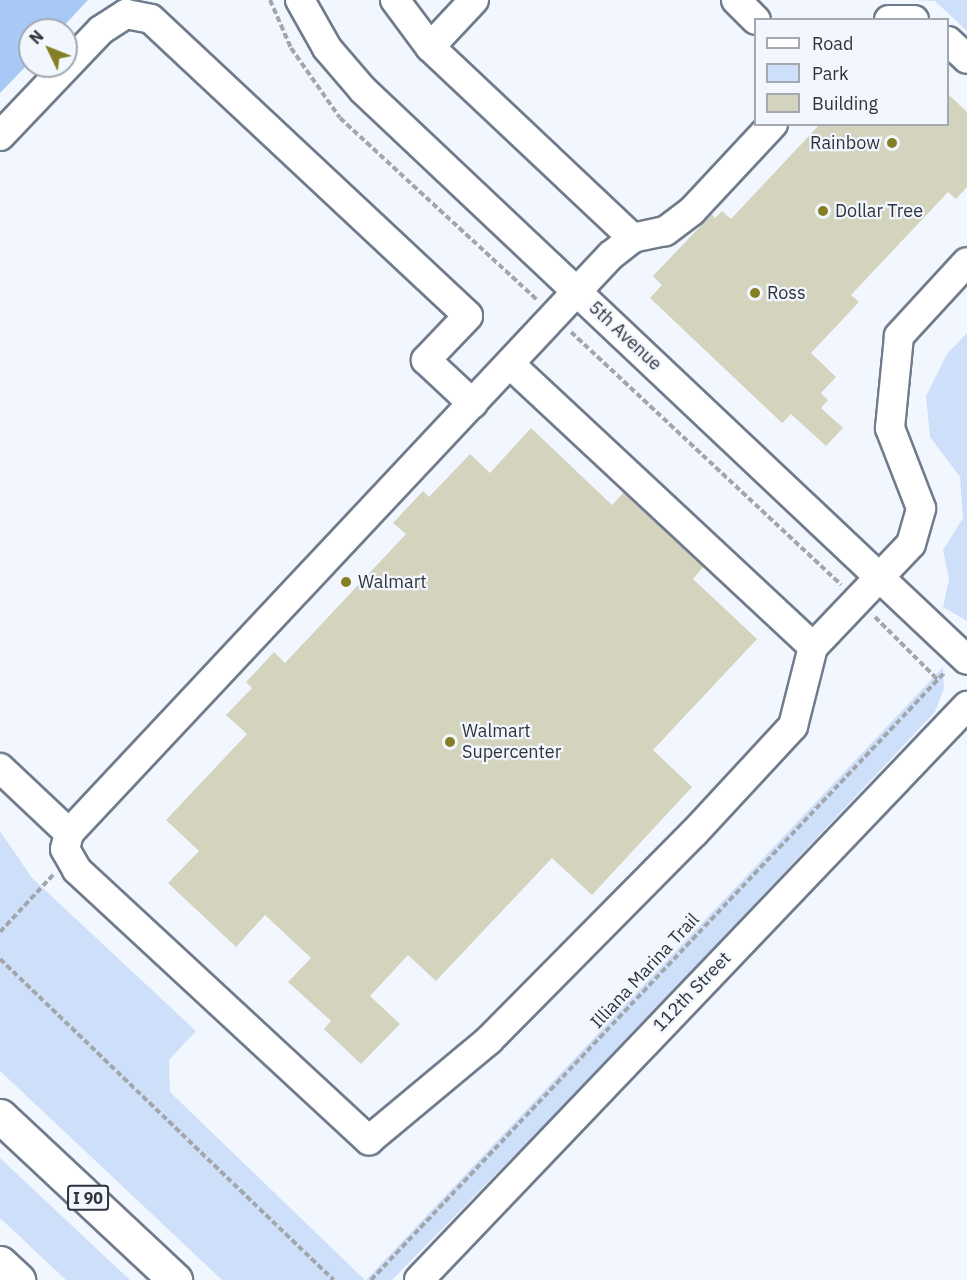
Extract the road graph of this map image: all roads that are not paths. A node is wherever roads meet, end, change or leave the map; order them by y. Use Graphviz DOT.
graph roads {
  1 [pos="300,0"];
  2 [pos="395,0"];
  3 [pos="474,0"];
  4 [pos="736,0"];
  5 [pos="754,18"];
  6 [pos="949,41"];
  7 [pos="430,47"];
  8 [pos="967,59"];
  9 [pos="771,126"];
  10 [pos="0,136"];
  11 [pos="633,238"];
  12 [pos="967,262"];
  13 [pos="579,292"];
  14 [pos="511,365"];
  15 [pos="473,404"];
  16 [pos="879,577"];
  17 [pos="813,647"];
  18 [pos="967,660"];
  19 [pos="967,706"];
  20 [pos="0,768"];
  21 [pos="70,847"];
  22 [pos="0,1116"];
  23 [pos="0,1263"];
  24 [pos="18,1280"];
  25 [pos="175,1280"];
  26 [pos="419,1280"];
  1 -- 13 [label="street, 5th Avenue"];
  2 -- 7 [label="street"];
  3 -- 7 [label="street"];
  4 -- 5 [label="street"];
  6 -- 8 [label="street"];
  7 -- 11 [label="street"];
  9 -- 11 [label="street"];
  10 -- 15 [label="street"];
  11 -- 13 [label="street"];
  12 -- 16 [label="street"];
  13 -- 14 [label="street"];
  13 -- 16 [label="street, 5th Avenue"];
  14 -- 15 [label="street"];
  14 -- 17 [label="street"];
  15 -- 21 [label="street"];
  16 -- 17 [label="street"];
  16 -- 18 [label="street, 5th Avenue"];
  17 -- 21 [label="street"];
  19 -- 26 [label="street, 112th Street"];
  20 -- 21 [label="street"];
  22 -- 25 [label="highway, I 90"];
  23 -- 24 [label="highway"];
}
